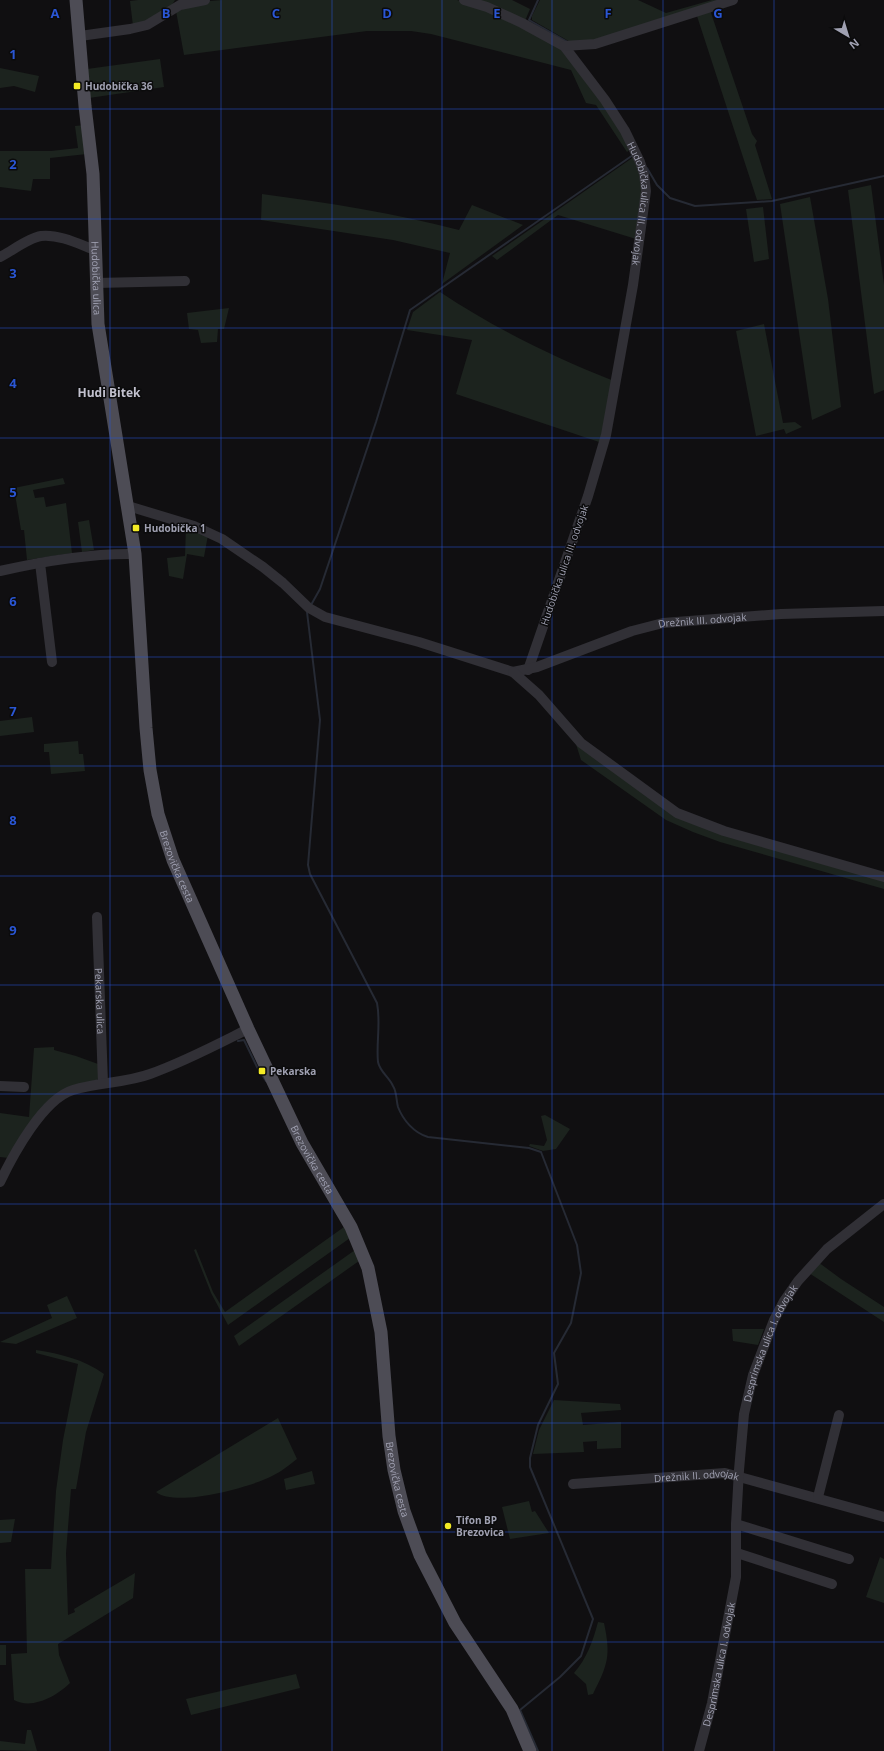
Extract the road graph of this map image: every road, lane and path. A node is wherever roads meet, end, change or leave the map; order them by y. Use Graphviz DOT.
graph roads {
  1 [pos="76,0"];
  2 [pos="205,0"];
  3 [pos="464,0"];
  4 [pos="734,0"];
  5 [pos="180,3"];
  6 [pos="80,36"];
  7 [pos="564,46"];
  8 [pos="95,250"];
  9 [pos="0,258"];
  10 [pos="185,281"];
  11 [pos="96,283"];
  12 [pos="128,506"];
  13 [pos="135,554"];
  14 [pos="40,563"];
  15 [pos="0,571"];
  16 [pos="884,611"];
  17 [pos="52,662"];
  18 [pos="528,670"];
  19 [pos="513,672"];
  20 [pos="884,877"];
  21 [pos="97,917"];
  22 [pos="248,1029"];
  23 [pos="103,1084"];
  24 [pos="0,1086"];
  25 [pos="24,1087"];
  26 [pos="0,1182"];
  27 [pos="884,1204"];
  28 [pos="839,1415"];
  29 [pos="739,1476"];
  30 [pos="573,1484"];
  31 [pos="818,1497"];
  32 [pos="884,1517"];
  33 [pos="736,1524"];
  34 [pos="737,1553"];
  35 [pos="849,1559"];
  36 [pos="832,1584"];
  37 [pos="530,1751"];
  38 [pos="699,1751"];
  1 -- 6 [label="main road, Hudobička ulica"];
  2 -- 5 [label="street"];
  3 -- 7 [label="street"];
  4 -- 7 [label="street"];
  5 -- 6 [label="street"];
  6 -- 8 [label="main road, Hudobička ulica"];
  7 -- 18 [label="street, Hudobička ulica III. odvojak"];
  8 -- 9 [label="street"];
  8 -- 11 [label="main road, Hudobička ulica"];
  10 -- 11 [label="street"];
  11 -- 12 [label="main road, Hudobička ulica"];
  12 -- 13 [label="main road, Hudobička ulica"];
  12 -- 19 [label="street"];
  13 -- 14 [label="street"];
  13 -- 22 [label="main road, Brezovička cesta"];
  14 -- 15 [label="street"];
  14 -- 17 [label="street"];
  16 -- 18 [label="street, Drežnik III. odvojak"];
  18 -- 19 [label="street"];
  19 -- 20 [label="street"];
  21 -- 23 [label="street, Pekarska ulica"];
  22 -- 23 [label="street"];
  22 -- 37 [label="main road, Brezovička cesta"];
  23 -- 26 [label="street"];
  24 -- 25 [label="street"];
  27 -- 29 [label="street, Desprimska ulica I. odvojak"];
  28 -- 31 [label="street"];
  29 -- 30 [label="street, Drežnik II. odvojak"];
  29 -- 31 [label="street, Drežnik II. odvojak"];
  29 -- 33 [label="street, Desprimska ulica I. odvojak"];
  31 -- 32 [label="street, Drežnik II. odvojak"];
  33 -- 34 [label="street, Desprimska ulica I. odvojak"];
  33 -- 35 [label="street"];
  34 -- 36 [label="street"];
  34 -- 38 [label="street, Desprimska ulica I. odvojak"];
}
